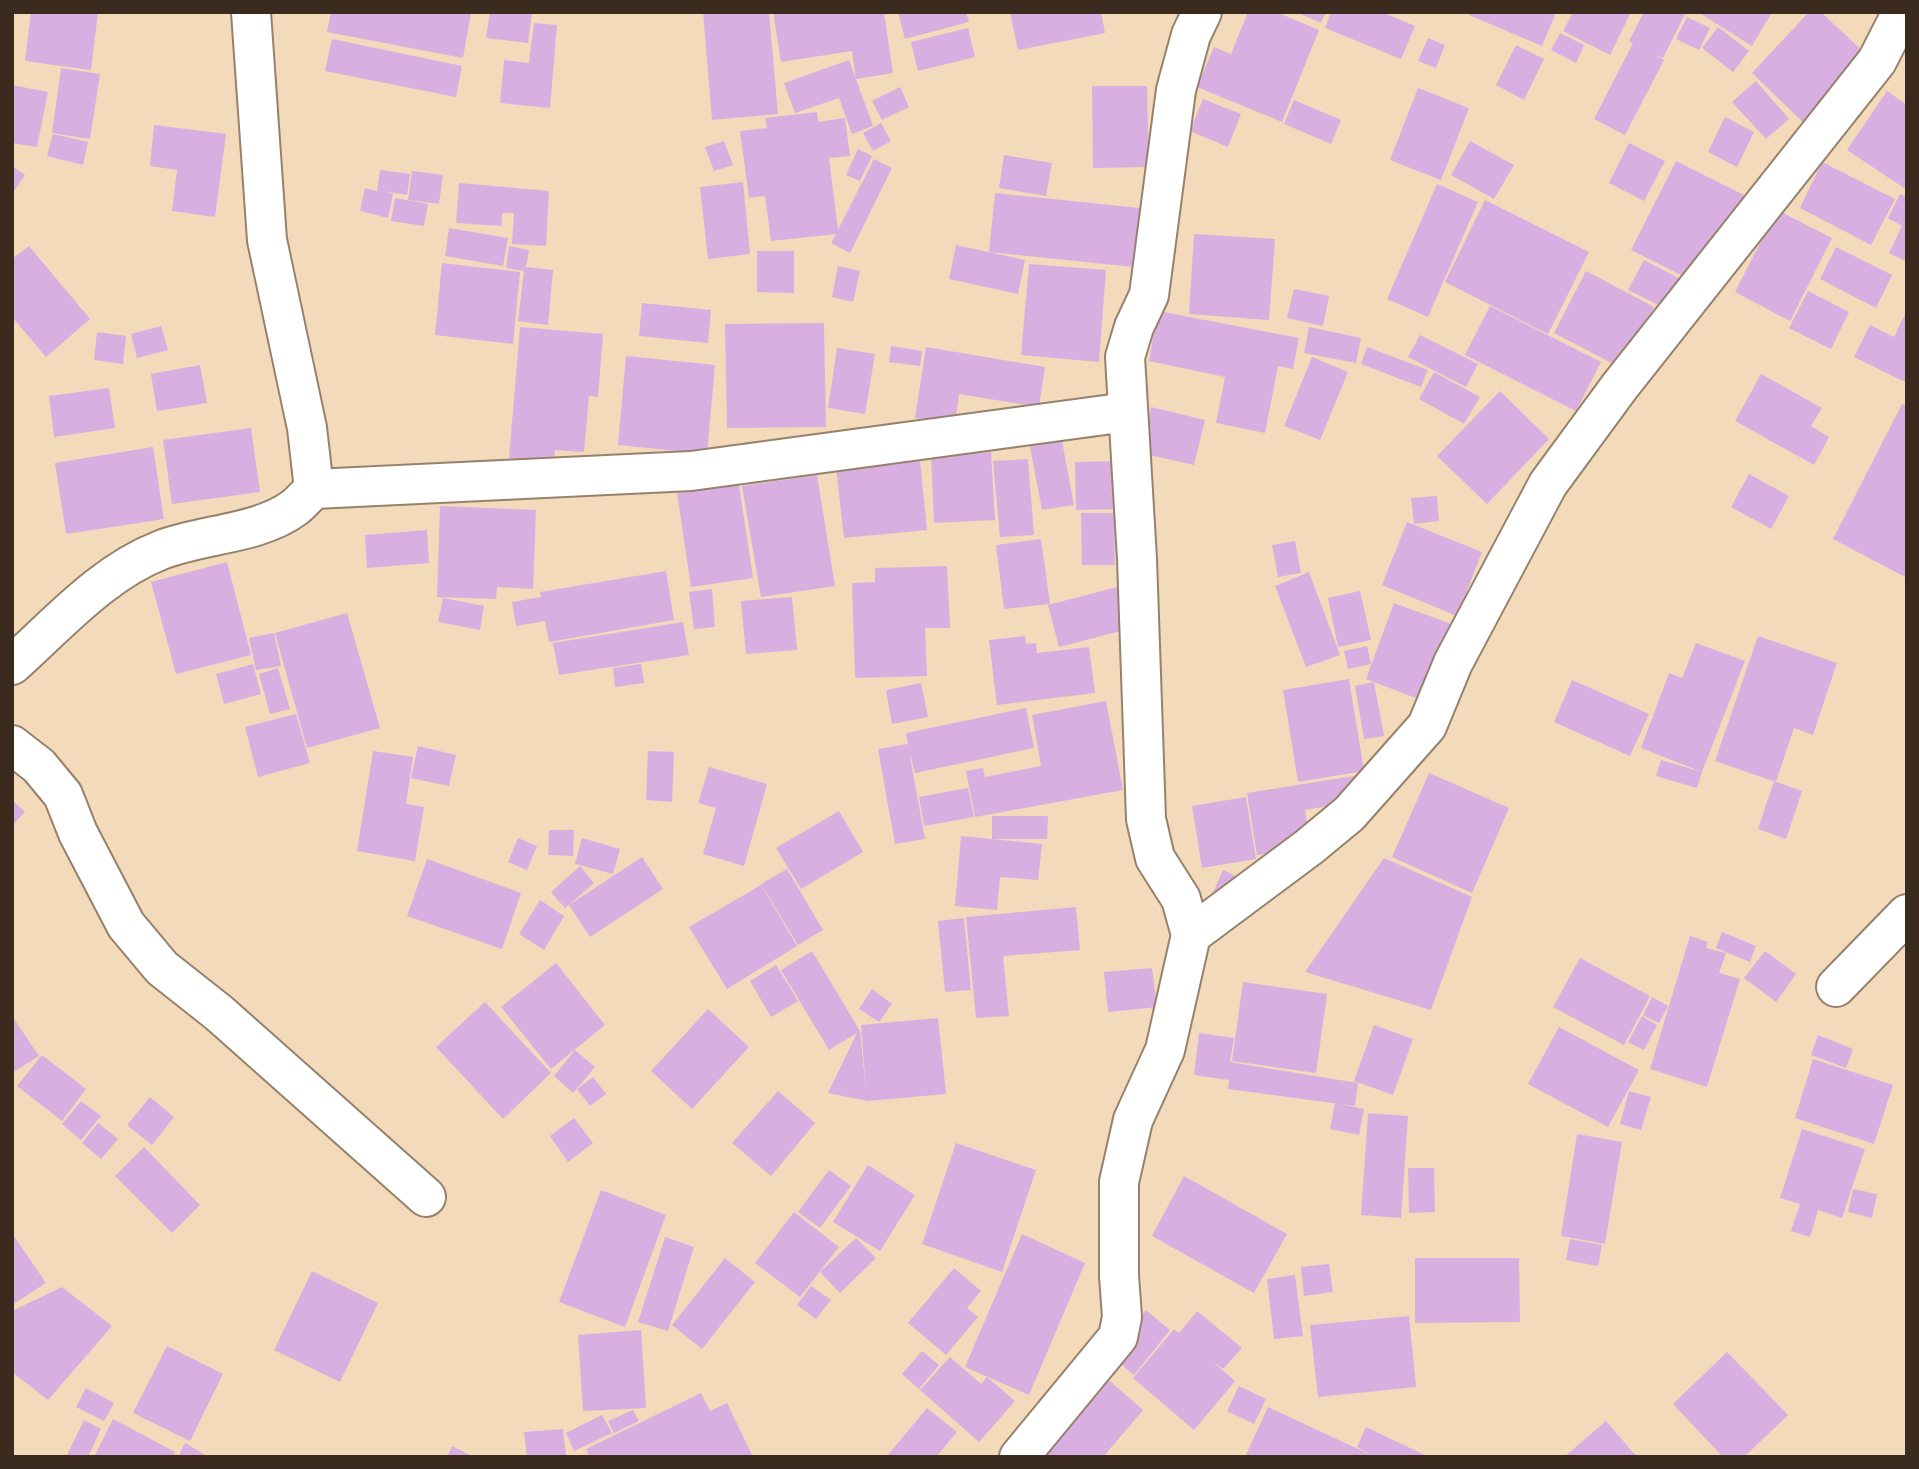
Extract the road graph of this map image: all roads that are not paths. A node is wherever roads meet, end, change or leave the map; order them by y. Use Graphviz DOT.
graph roads {
  1 [pos="251,12"];
  2 [pos="1202,12"];
  3 [pos="1902,12"];
  4 [pos="1127,412"];
  5 [pos="314,489"];
  6 [pos="12,665"];
  7 [pos="12,745"];
  8 [pos="1907,914"];
  9 [pos="1191,935"];
  10 [pos="1836,988"];
  11 [pos="426,1197"];
  12 [pos="1019,1457"];
  1 -- 5 [label="street"];
  2 -- 4 [label="street"];
  3 -- 9 [label="street"];
  4 -- 5 [label="street"];
  4 -- 9 [label="street"];
  5 -- 6 [label="street"];
  7 -- 11 [label="street"];
  8 -- 10 [label="street"];
  9 -- 12 [label="street"];
}
